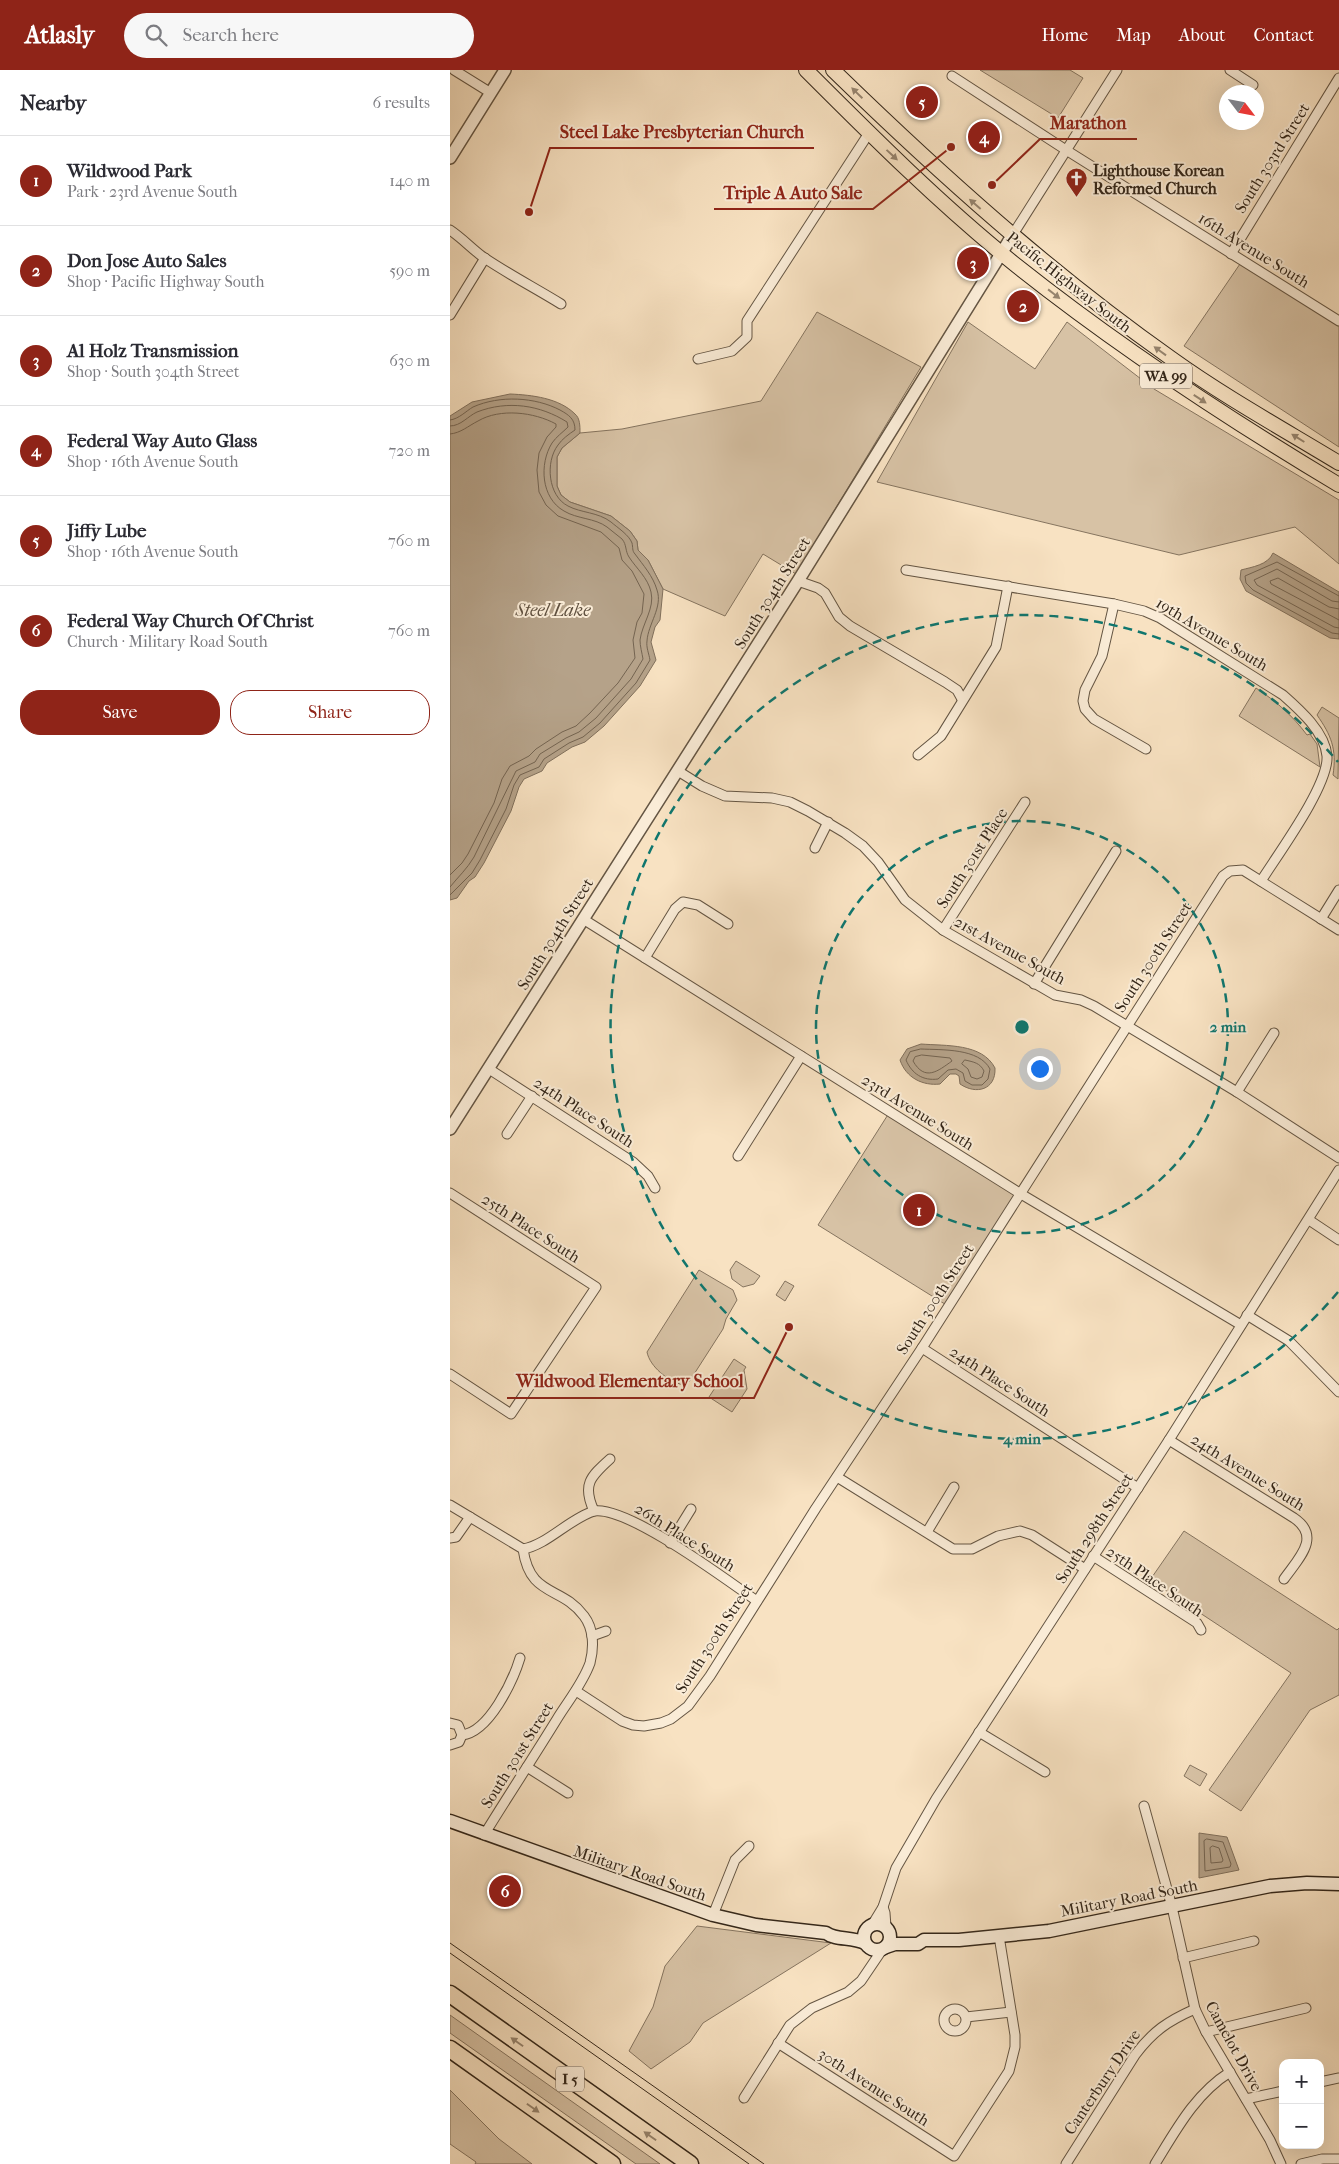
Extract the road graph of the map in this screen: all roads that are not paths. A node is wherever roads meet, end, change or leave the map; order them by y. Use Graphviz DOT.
graph roads {
  1 [pos="454,70"];
  2 [pos="505,70"];
  3 [pos="806,70"];
  4 [pos="833,70"];
  5 [pos="1116,70"];
  6 [pos="1230,70"];
  7 [pos="952,76"];
  8 [pos="1339,78"];
  9 [pos="1253,85"];
  10 [pos="491,93"];
  11 [pos="869,133"];
  12 [pos="1066,150"];
  13 [pos="450,158"];
  14 [pos="450,230"];
  15 [pos="1012,236"];
  16 [pos="1002,253"];
  17 [pos="1231,254"];
  18 [pos="485,258"];
  19 [pos="561,304"];
  20 [pos="450,315"];
  21 [pos="1338,319"];
  22 [pos="698,360"];
  23 [pos="1339,463"];
  24 [pos="1339,485"];
  25 [pos="906,570"];
  26 [pos="798,581"];
  27 [pos="1008,586"];
  28 [pos="1114,604"];
  29 [pos="962,699"];
  30 [pos="1146,749"];
  31 [pos="918,755"];
  32 [pos="678,771"];
  33 [pos="1025,802"];
  34 [pos="828,822"];
  35 [pos="816,848"];
  36 [pos="1116,851"];
  37 [pos="1262,881"];
  38 [pos="1339,890"];
  39 [pos="583,919"];
  40 [pos="1321,919"];
  41 [pos="728,924"];
  42 [pos="944,930"];
  43 [pos="1339,930"];
  44 [pos="645,958"];
  45 [pos="1034,984"];
  46 [pos="1126,1025"];
  47 [pos="1274,1033"];
  48 [pos="801,1056"];
  49 [pos="489,1069"];
  50 [pos="1237,1092"];
  51 [pos="532,1096"];
  52 [pos="450,1130"];
  53 [pos="507,1134"];
  54 [pos="738,1156"];
  55 [pos="1339,1158"];
  56 [pos="1339,1170"];
  57 [pos="655,1188"];
  58 [pos="450,1193"];
  59 [pos="1021,1194"];
  60 [pos="1308,1220"];
  61 [pos="1339,1240"];
  62 [pos="1248,1315"];
  63 [pos="1241,1324"];
  64 [pos="922,1348"];
  65 [pos="450,1374"];
  66 [pos="1339,1392"];
  67 [pos="1169,1440"];
  68 [pos="610,1459"];
  69 [pos="837,1477"];
  70 [pos="954,1486"];
  71 [pos="1138,1488"];
  72 [pos="451,1508"];
  73 [pos="691,1509"];
  74 [pos="594,1511"];
  75 [pos="470,1517"];
  76 [pos="927,1532"];
  77 [pos="450,1538"];
  78 [pos="670,1543"];
  79 [pos="523,1549"];
  80 [pos="1093,1556"];
  81 [pos="1085,1569"];
  82 [pos="1284,1579"];
  83 [pos="757,1600"];
  84 [pos="1200,1630"];
  85 [pos="606,1631"];
  86 [pos="592,1636"];
  87 [pos="520,1658"];
  88 [pos="576,1691"];
  89 [pos="450,1723"];
  90 [pos="979,1732"];
  91 [pos="462,1735"];
  92 [pos="450,1745"];
  93 [pos="527,1767"];
  94 [pos="1045,1772"];
  95 [pos="568,1793"];
  96 [pos="1144,1806"];
  97 [pos="450,1821"];
  98 [pos="484,1835"];
  99 [pos="749,1846"];
  100 [pos="1339,1884"];
  101 [pos="883,1907"];
  102 [pos="1172,1907"];
  103 [pos="713,1915"];
  104 [pos="870,1926"];
  105 [pos="887,1928"];
  106 [pos="826,1933"];
  107 [pos="999,1936"];
  108 [pos="924,1940"];
  109 [pos="1254,1941"];
  110 [pos="867,1945"];
  111 [pos="884,1948"];
  112 [pos="1183,1958"];
  113 [pos="871,1965"];
  114 [pos="450,1994"];
  115 [pos="1306,2008"];
  116 [pos="1195,2009"];
  117 [pos="1011,2012"];
  118 [pos="966,2017"];
  119 [pos="1206,2032"];
  120 [pos="778,2043"];
  121 [pos="450,2049"];
  122 [pos="1230,2072"];
  123 [pos="1339,2078"];
  124 [pos="1324,2081"];
  125 [pos="1279,2092"];
  126 [pos="744,2098"];
  127 [pos="1246,2099"];
  128 [pos="1339,2159"];
  129 [pos="612,2164"];
  130 [pos="690,2164"];
  131 [pos="1066,2164"];
  132 [pos="1155,2164"];
  133 [pos="1281,2164"];
  134 [pos="1300,2164"];
  1 -- 10 [label="street"];
  2 -- 10 [label="street"];
  3 -- 11 [label="main road, Pacific Highway South / WA 99"];
  15 -- 4 [label="main road, Pacific Highway South / WA 99, one-way"];
  5 -- 12 [label="street, South 304th Street"];
  6 -- 9 [label="street"];
  7 -- 12 [label="street, 16th Avenue South"];
  8 -- 17 [label="street, South 303rd Street"];
  10 -- 13 [label="street"];
  11 -- 16 [label="main road, Pacific Highway South / WA 99, one-way"];
  11 -- 22 [label="street"];
  12 -- 15 [label="street, South 304th Street"];
  12 -- 17 [label="street, 16th Avenue South"];
  14 -- 18 [label="street"];
  15 -- 16 [label="street, South 304th Street"];
  23 -- 15 [label="main road, Pacific Highway South / WA 99, one-way"];
  16 -- 24 [label="main road, Pacific Highway South / WA 99, one-way"];
  16 -- 26 [label="street, South 304th Street"];
  17 -- 21 [label="street, 16th Avenue South"];
  18 -- 19 [label="street"];
  18 -- 20 [label="street"];
  25 -- 27 [label="street, 19th Avenue South"];
  26 -- 29 [label="street"];
  26 -- 32 [label="street, South 304th Street"];
  27 -- 28 [label="street, 19th Avenue South"];
  27 -- 29 [label="street"];
  28 -- 30 [label="street"];
  28 -- 37 [label="street, 19th Avenue South"];
  29 -- 31 [label="street"];
  32 -- 34 [label="street, 21st Avenue South"];
  32 -- 39 [label="street, South 304th Street"];
  33 -- 42 [label="street, South 301st Place"];
  34 -- 35 [label="street"];
  34 -- 42 [label="street, 21st Avenue South"];
  36 -- 45 [label="street"];
  37 -- 40 [label="street"];
  37 -- 46 [label="street, South 300th Street"];
  38 -- 40 [label="street"];
  39 -- 44 [label="street, 23rd Avenue South"];
  39 -- 49 [label="street, South 304th Street"];
  40 -- 43 [label="street"];
  41 -- 44 [label="street"];
  42 -- 45 [label="street, 21st Avenue South"];
  44 -- 48 [label="street, 23rd Avenue South"];
  45 -- 46 [label="street, 21st Avenue South"];
  46 -- 50 [label="street, 21st Avenue South"];
  46 -- 59 [label="street, South 300th Street"];
  47 -- 50 [label="street"];
  48 -- 54 [label="street"];
  48 -- 59 [label="street, 23rd Avenue South"];
  49 -- 51 [label="street, 24th Place South"];
  49 -- 52 [label="street, South 304th Street"];
  50 -- 55 [label="street, 21st Avenue South"];
  51 -- 53 [label="street"];
  51 -- 57 [label="street, 24th Place South"];
  56 -- 60 [label="street, South 298th Street"];
  58 -- 65 [label="street, 25th Place South"];
  59 -- 63 [label="street, 23rd Avenue South"];
  59 -- 64 [label="street, South 300th Street"];
  60 -- 61 [label="street"];
  60 -- 62 [label="street, South 298th Street"];
  62 -- 63 [label="street, South 298th Street"];
  62 -- 66 [label="street"];
  63 -- 67 [label="street, South 298th Street"];
  64 -- 69 [label="street, South 300th Street"];
  64 -- 71 [label="street, 24th Place South"];
  67 -- 71 [label="street, South 298th Street"];
  67 -- 82 [label="street, 24th Avenue South"];
  68 -- 74 [label="street"];
  69 -- 76 [label="street"];
  69 -- 83 [label="street, South 300th Street"];
  70 -- 76 [label="street"];
  71 -- 80 [label="street, South 298th Street"];
  72 -- 75 [label="street"];
  73 -- 78 [label="street"];
  74 -- 78 [label="street, 26th Place South"];
  74 -- 79 [label="street"];
  75 -- 77 [label="street"];
  75 -- 79 [label="street"];
  76 -- 81 [label="street, 25th Place South"];
  78 -- 83 [label="street, 26th Place South"];
  79 -- 86 [label="street"];
  80 -- 81 [label="street, South 298th Street"];
  80 -- 84 [label="street, 25th Place South"];
  81 -- 90 [label="street, South 298th Street"];
  83 -- 88 [label="street, South 300th Street"];
  85 -- 86 [label="street"];
  86 -- 88 [label="street, South 301st Street"];
  87 -- 91 [label="street"];
  88 -- 93 [label="street, South 301st Street"];
  89 -- 91 [label="street"];
  90 -- 94 [label="street"];
  90 -- 101 [label="street, South 298th Street"];
  91 -- 92 [label="street"];
  93 -- 95 [label="street"];
  93 -- 98 [label="street, South 301st Street"];
  96 -- 102 [label="street, Camelot Drive"];
  97 -- 98 [label="main road, Military Road South"];
  98 -- 103 [label="main road, Military Road South"];
  99 -- 103 [label="street"];
  100 -- 102 [label="main road, Military Road South"];
  101 -- 104 [label="street, South 298th Street"];
  101 -- 105 [label="street, South 298th Street"];
  102 -- 107 [label="main road, Military Road South"];
  102 -- 112 [label="street, Camelot Drive"];
  103 -- 106 [label="main road, Military Road South"];
  104 -- 105 [label="main road"];
  104 -- 106 [label="main road, Military Road South"];
  104 -- 110 [label="main road"];
  105 -- 108 [label="main road, Military Road South"];
  105 -- 111 [label="main road"];
  106 -- 110 [label="main road, Military Road South"];
  107 -- 108 [label="main road, Military Road South"];
  107 -- 117 [label="street"];
  108 -- 111 [label="main road, Military Road South"];
  109 -- 112 [label="street"];
  110 -- 111 [label="main road"];
  110 -- 113 [label="street"];
  111 -- 113 [label="street"];
  112 -- 116 [label="street, Camelot Drive"];
  113 -- 120 [label="street"];
  130 -- 114 [label="highway, I 5, one-way"];
  115 -- 119 [label="street"];
  116 -- 119 [label="street, Camelot Drive"];
  116 -- 131 [label="street, Canterbury Drive"];
  117 -- 118 [label="street"];
  117 -- 120 [label="street, 30th Avenue South"];
  119 -- 122 [label="street, Camelot Drive"];
  120 -- 126 [label="street"];
  121 -- 129 [label="highway, one-way"];
  122 -- 127 [label="street, Camelot Drive"];
  122 -- 132 [label="street"];
  123 -- 124 [label="street"];
  125 -- 127 [label="street"];
  127 -- 133 [label="street, Camelot Drive"];
  128 -- 134 [label="street"];
}
